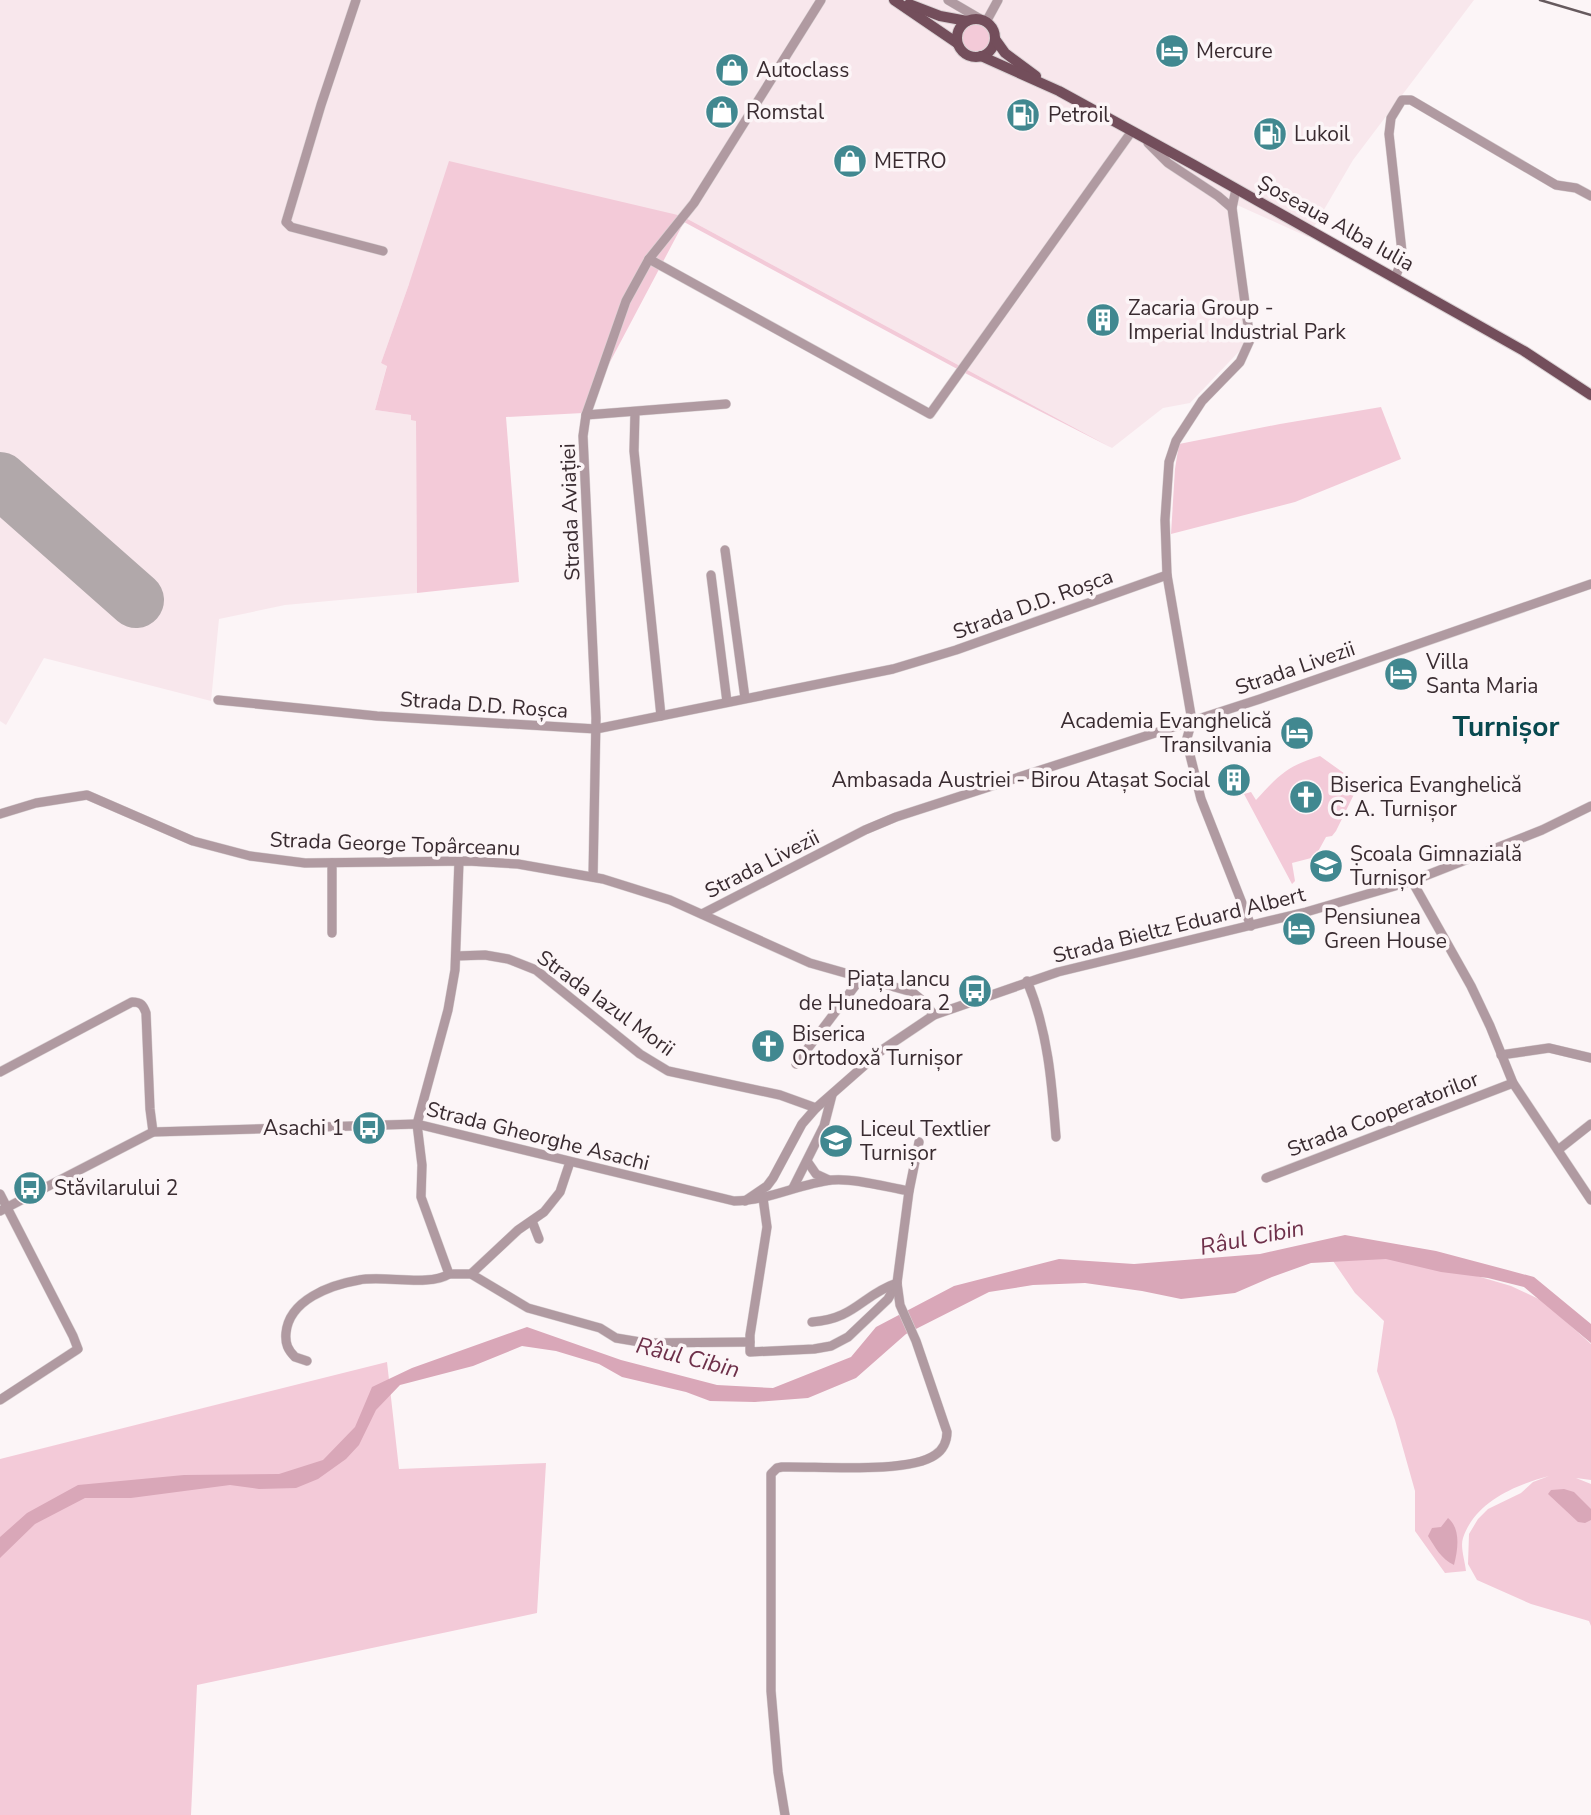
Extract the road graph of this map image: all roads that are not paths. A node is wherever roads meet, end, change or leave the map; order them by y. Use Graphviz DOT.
graph roads {
  1 [pos="356,0"];
  2 [pos="821,0"];
  3 [pos="894,0"];
  4 [pos="900,0"];
  5 [pos="948,0"];
  6 [pos="998,0"];
  7 [pos="967,17"];
  8 [pos="984,21"];
  9 [pos="995,39"];
  10 [pos="957,43"];
  11 [pos="981,56"];
  12 [pos="1059,91"];
  13 [pos="1136,133"];
  14 [pos="1236,189"];
  15 [pos="1591,196"];
  16 [pos="1232,208"];
  17 [pos="383,251"];
  18 [pos="649,259"];
  19 [pos="1395,278"];
  20 [pos="1591,395"];
  21 [pos="726,404"];
  22 [pos="635,412"];
  23 [pos="586,415"];
  24 [pos="725,550"];
  25 [pos="711,575"];
  26 [pos="1167,575"];
  27 [pos="1591,584"];
  28 [pos="745,698"];
  29 [pos="218,700"];
  30 [pos="727,702"];
  31 [pos="661,716"];
  32 [pos="1192,721"];
  33 [pos="596,729"];
  34 [pos="1591,806"];
  35 [pos="0,814"];
  36 [pos="458,861"];
  37 [pos="331,863"];
  38 [pos="593,877"];
  39 [pos="1412,881"];
  40 [pos="702,914"];
  41 [pos="1251,926"];
  42 [pos="332,933"];
  43 [pos="456,956"];
  44 [pos="861,978"];
  45 [pos="1027,981"];
  46 [pos="934,1015"];
  47 [pos="1501,1055"];
  48 [pos="1591,1058"];
  49 [pos="796,1064"];
  50 [pos="0,1072"];
  51 [pos="1513,1083"];
  52 [pos="832,1094"];
  53 [pos="816,1108"];
  54 [pos="417,1124"];
  55 [pos="1591,1124"];
  56 [pos="153,1132"];
  57 [pos="1056,1136"];
  58 [pos="919,1142"];
  59 [pos="1558,1150"];
  60 [pos="807,1161"];
  61 [pos="570,1162"];
  62 [pos="1266,1178"];
  63 [pos="831,1181"];
  64 [pos="793,1188"];
  65 [pos="909,1191"];
  66 [pos="0,1194"];
  67 [pos="763,1198"];
  68 [pos="1591,1200"];
  69 [pos="745,1201"];
  70 [pos="3,1209"];
  71 [pos="532,1221"];
  72 [pos="539,1239"];
  73 [pos="449,1274"];
  74 [pos="471,1274"];
  75 [pos="897,1283"];
  76 [pos="843,1316"];
  77 [pos="812,1322"];
  78 [pos="856,1330"];
  79 [pos="750,1342"];
  80 [pos="307,1361"];
  81 [pos="0,1400"];
  82 [pos="785,1815"];
  1 -- 17 [label="street"];
  2 -- 18 [label="street, Strada Aviației"];
  3 -- 10 [label="main road"];
  4 -- 7 [label="main road"];
  5 -- 7 [label="street"];
  6 -- 8 [label="street"];
  7 -- 8 [label="main road"];
  7 -- 10 [label="main road"];
  8 -- 9 [label="main road"];
  9 -- 11 [label="main road"];
  9 -- 12 [label="main road, Șoseaua Alba Iulia"];
  10 -- 11 [label="main road"];
  11 -- 12 [label="main road, Șoseaua Alba Iulia"];
  12 -- 13 [label="main road, Șoseaua Alba Iulia"];
  13 -- 14 [label="main road, Șoseaua Alba Iulia"];
  13 -- 16 [label="street"];
  13 -- 18 [label="street"];
  14 -- 16 [label="street"];
  14 -- 19 [label="main road, Șoseaua Alba Iulia"];
  15 -- 19 [label="street"];
  16 -- 26 [label="street"];
  18 -- 23 [label="street, Strada Aviației"];
  19 -- 20 [label="main road, Șoseaua Alba Iulia"];
  21 -- 22 [label="street"];
  22 -- 23 [label="street"];
  22 -- 31 [label="street"];
  23 -- 33 [label="street, Strada Aviației"];
  24 -- 28 [label="street"];
  25 -- 30 [label="street"];
  26 -- 28 [label="street, Strada D.D. Roșca"];
  26 -- 32 [label="street"];
  27 -- 32 [label="street, Strada Livezii"];
  28 -- 30 [label="street, Strada D.D. Roșca"];
  29 -- 33 [label="street, Strada D.D. Roșca"];
  30 -- 31 [label="street, Strada D.D. Roșca"];
  31 -- 33 [label="street, Strada D.D. Roșca"];
  32 -- 40 [label="street, Strada Livezii"];
  32 -- 41 [label="street"];
  33 -- 38 [label="street, Strada Aviației"];
  34 -- 39 [label="street, Strada Bieltz Eduard Albert"];
  35 -- 37 [label="street, Strada George Topârceanu"];
  36 -- 37 [label="street, Strada George Topârceanu"];
  36 -- 38 [label="street, Strada George Topârceanu"];
  36 -- 43 [label="street"];
  37 -- 42 [label="street"];
  38 -- 40 [label="street, Strada George Topârceanu"];
  39 -- 41 [label="street, Strada Bieltz Eduard Albert"];
  39 -- 47 [label="street"];
  40 -- 44 [label="street, Strada George Topârceanu"];
  41 -- 45 [label="street, Strada Bieltz Eduard Albert"];
  43 -- 53 [label="street, Strada Iazul Morii"];
  43 -- 54 [label="street"];
  44 -- 46 [label="street, Strada George Topârceanu"];
  44 -- 49 [label="street"];
  45 -- 46 [label="street, Strada Bieltz Eduard Albert"];
  45 -- 57 [label="street"];
  46 -- 52 [label="street, Strada Bieltz Eduard Albert"];
  47 -- 48 [label="street"];
  47 -- 51 [label="street"];
  50 -- 56 [label="street"];
  51 -- 59 [label="street"];
  51 -- 62 [label="street, Strada Cooperatorilor"];
  52 -- 53 [label="street, Strada Bieltz Eduard Albert"];
  52 -- 60 [label="street"];
  53 -- 69 [label="street, Strada Bieltz Eduard Albert"];
  54 -- 56 [label="street, Strada Gheorghe Asachi"];
  54 -- 61 [label="street, Strada Gheorghe Asachi"];
  54 -- 73 [label="street"];
  55 -- 59 [label="street"];
  56 -- 70 [label="street"];
  58 -- 65 [label="street"];
  59 -- 68 [label="street"];
  60 -- 63 [label="street"];
  60 -- 64 [label="street"];
  61 -- 69 [label="street, Strada Gheorghe Asachi"];
  61 -- 71 [label="street"];
  63 -- 64 [label="street, Strada Gheorghe Asachi"];
  63 -- 65 [label="street"];
  64 -- 67 [label="street, Strada Gheorghe Asachi"];
  65 -- 75 [label="street"];
  66 -- 70 [label="street"];
  67 -- 69 [label="street, Strada Gheorghe Asachi"];
  67 -- 79 [label="street"];
  70 -- 81 [label="street"];
  71 -- 72 [label="street"];
  71 -- 74 [label="street"];
  73 -- 74 [label="street"];
  73 -- 80 [label="street"];
  74 -- 79 [label="street"];
  75 -- 76 [label="street"];
  75 -- 78 [label="street"];
  75 -- 82 [label="street"];
  76 -- 77 [label="street"];
  76 -- 78 [label="street"];
  78 -- 79 [label="street"];
}
